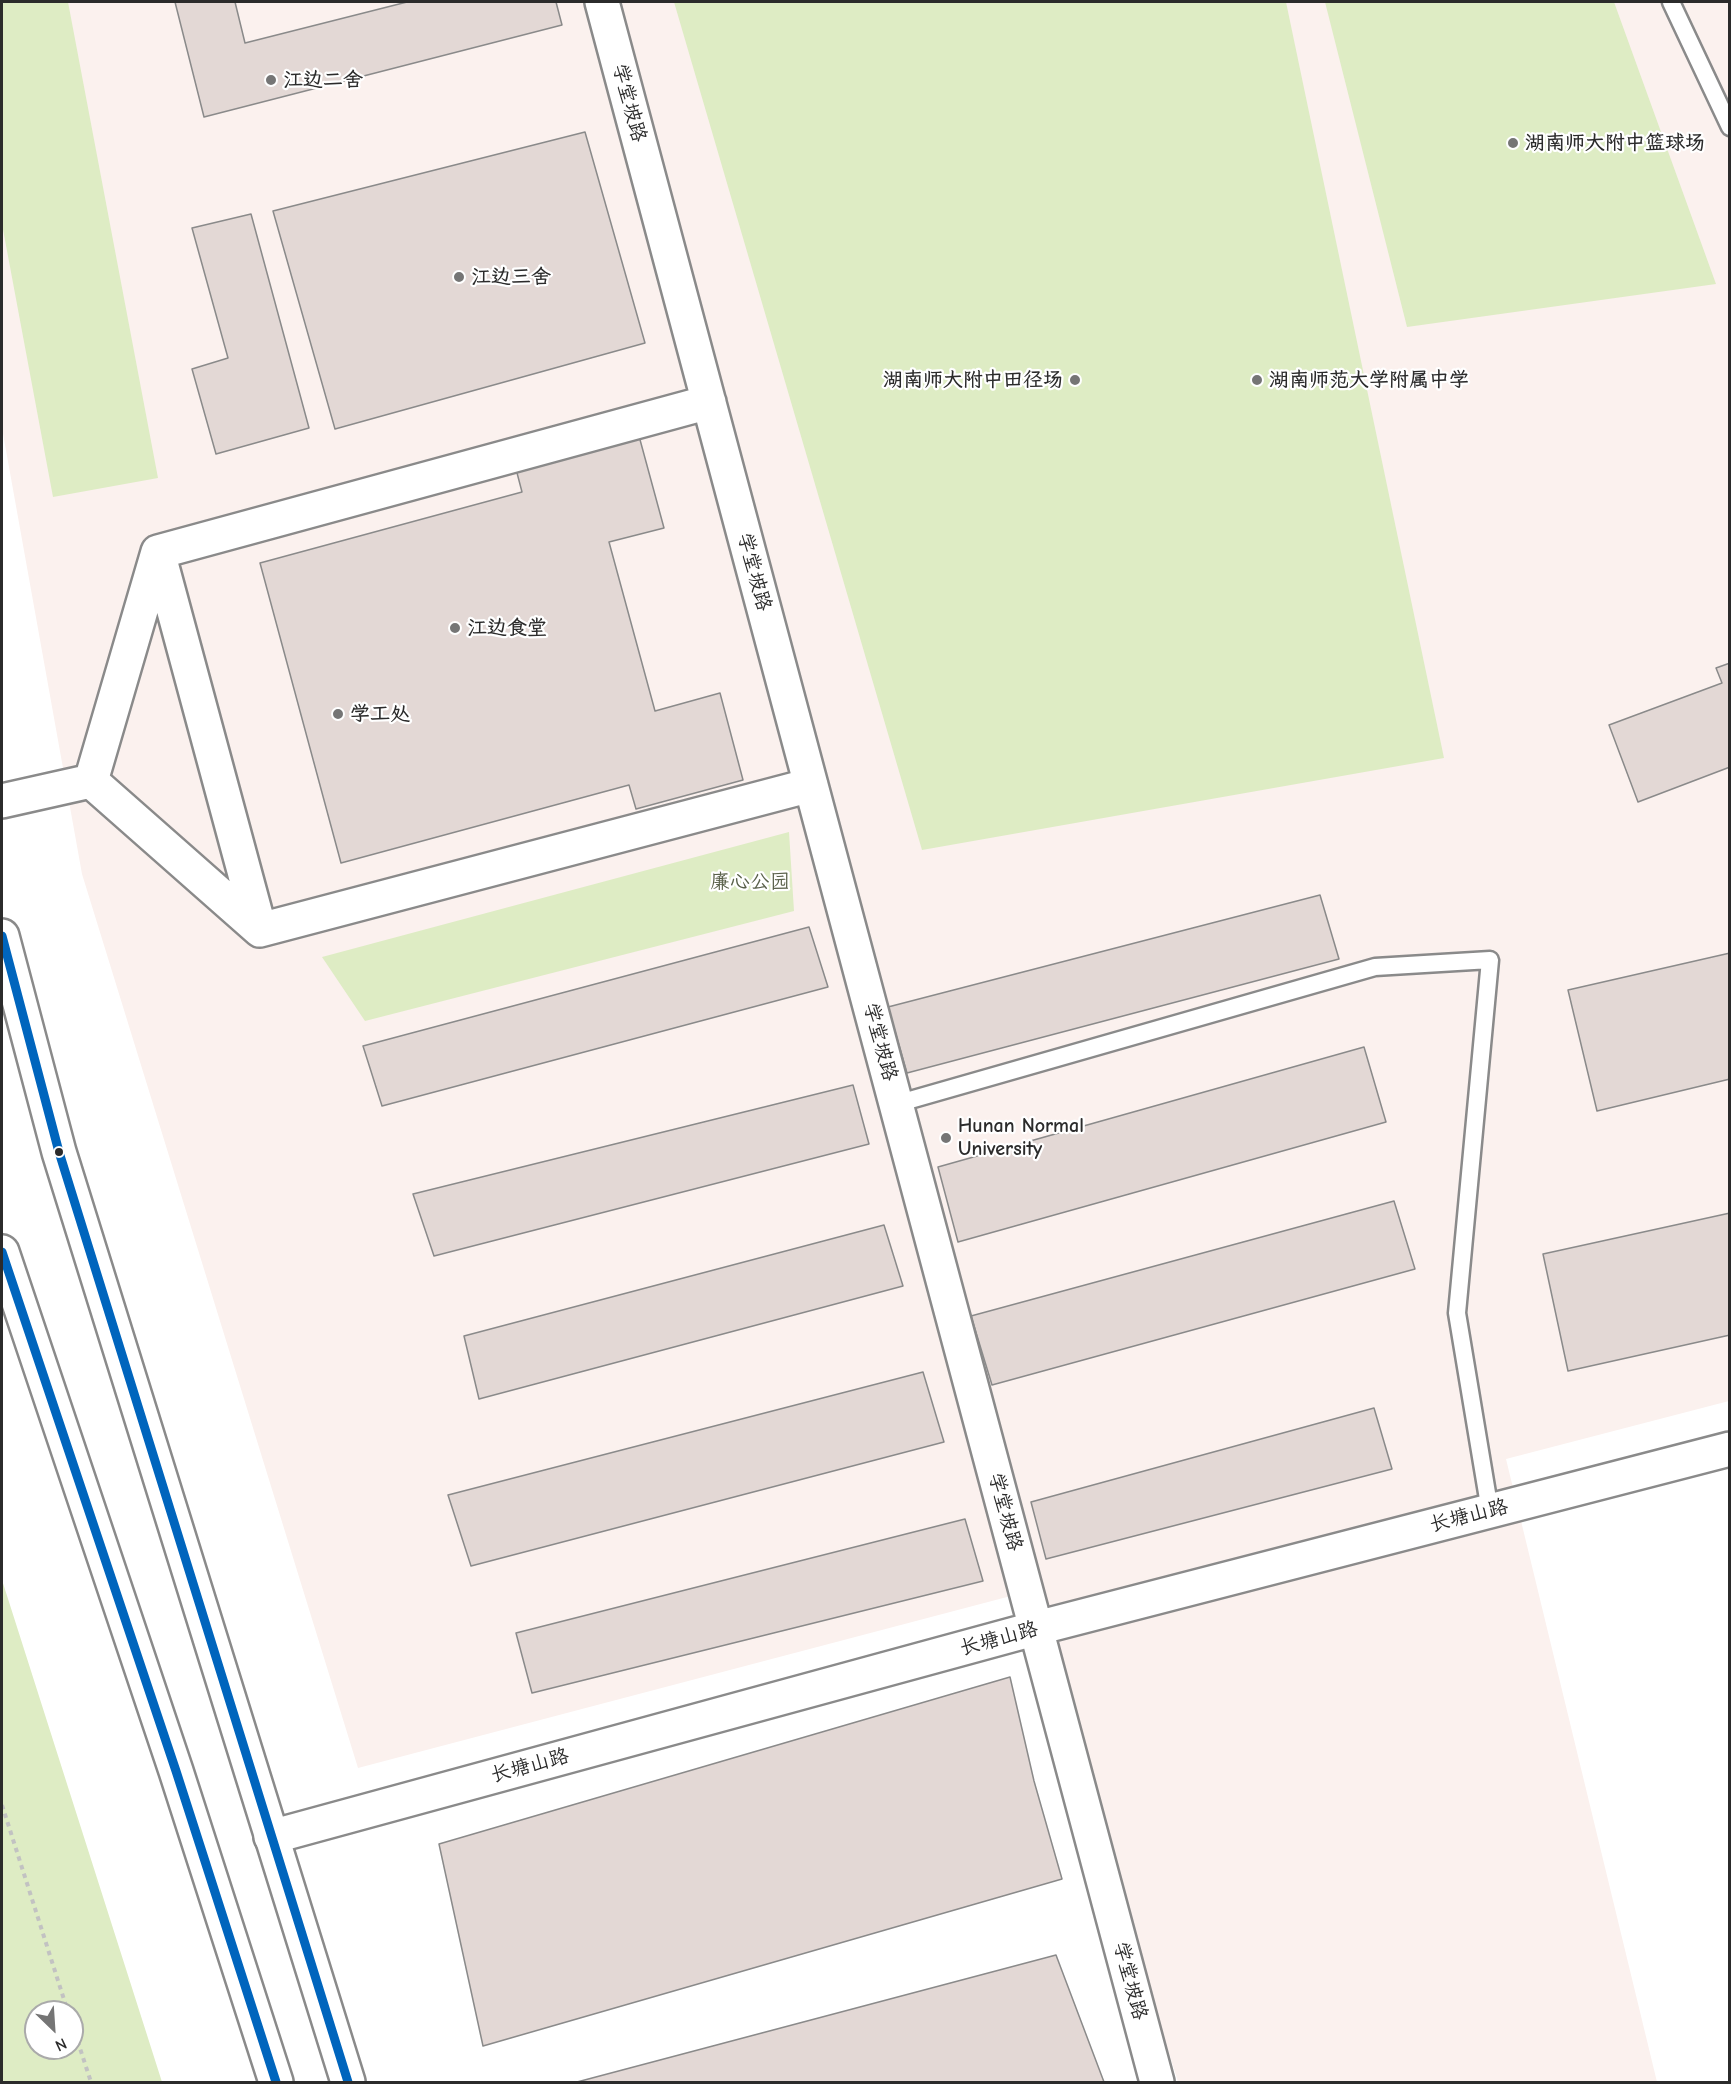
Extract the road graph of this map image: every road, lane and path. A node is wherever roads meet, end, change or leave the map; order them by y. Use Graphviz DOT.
graph roads {
  1 [pos="602,2"];
  2 [pos="1671,2"];
  3 [pos="1730,127"];
  4 [pos="709,402"];
  5 [pos="158,552"];
  6 [pos="91,781"];
  7 [pos="811,785"];
  8 [pos="2,801"];
  9 [pos="261,930"];
  10 [pos="2,936"];
  11 [pos="896,1104"];
  12 [pos="2,1252"];
  13 [pos="1730,1449"];
  14 [pos="1490,1511"];
  15 [pos="1037,1628"];
  16 [pos="2,1805"];
  17 [pos="270,1837"];
  18 [pos="64,2000"];
  19 [pos="84,2060"];
  20 [pos="91,2082"];
  21 [pos="276,2082"];
  22 [pos="348,2082"];
  23 [pos="1157,2082"];
  1 -- 4 [label="street, 学堂坡路"];
  2 -- 3 [label="lane"];
  4 -- 5 [label="street"];
  4 -- 7 [label="street, 学堂坡路"];
  5 -- 6 [label="street"];
  5 -- 9 [label="street"];
  6 -- 8 [label="street"];
  6 -- 9 [label="street"];
  7 -- 9 [label="street"];
  7 -- 11 [label="street, 学堂坡路"];
  10 -- 17 [label="street"];
  11 -- 14 [label="lane"];
  11 -- 15 [label="street, 学堂坡路"];
  12 -- 21 [label="street"];
  13 -- 14 [label="street, 长塘山路"];
  14 -- 15 [label="street, 长塘山路"];
  15 -- 17 [label="street, 长塘山路"];
  15 -- 23 [label="street, 学堂坡路"];
  16 -- 18 [label="path"];
  17 -- 22 [label="street"];
  19 -- 20 [label="path"];
}
